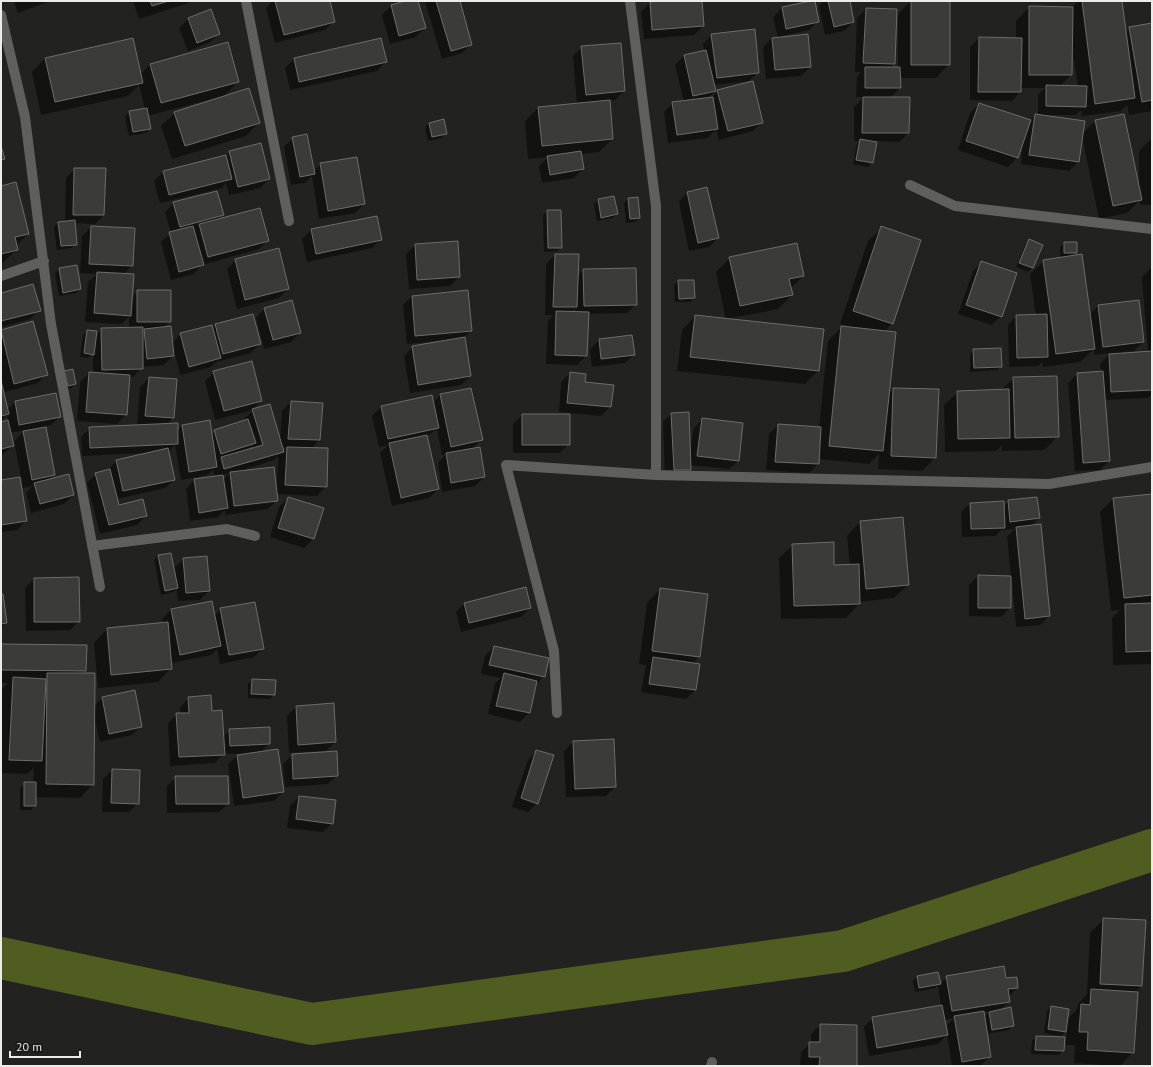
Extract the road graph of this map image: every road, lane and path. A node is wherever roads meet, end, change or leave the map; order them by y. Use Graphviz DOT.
graph roads {
  1 [pos="246,1"];
  2 [pos="630,1"];
  3 [pos="1,15"];
  4 [pos="910,185"];
  5 [pos="289,221"];
  6 [pos="1152,229"];
  7 [pos="44,261"];
  8 [pos="1,276"];
  9 [pos="1152,467"];
  10 [pos="656,475"];
  11 [pos="255,536"];
  12 [pos="92,546"];
  13 [pos="100,587"];
  14 [pos="557,713"];
  1 -- 5 [label="street"];
  2 -- 10 [label="street"];
  3 -- 7 [label="street"];
  4 -- 6 [label="street"];
  7 -- 8 [label="street"];
  7 -- 12 [label="street"];
  9 -- 10 [label="street"];
  10 -- 14 [label="street"];
  11 -- 12 [label="street"];
  12 -- 13 [label="street"];
}
